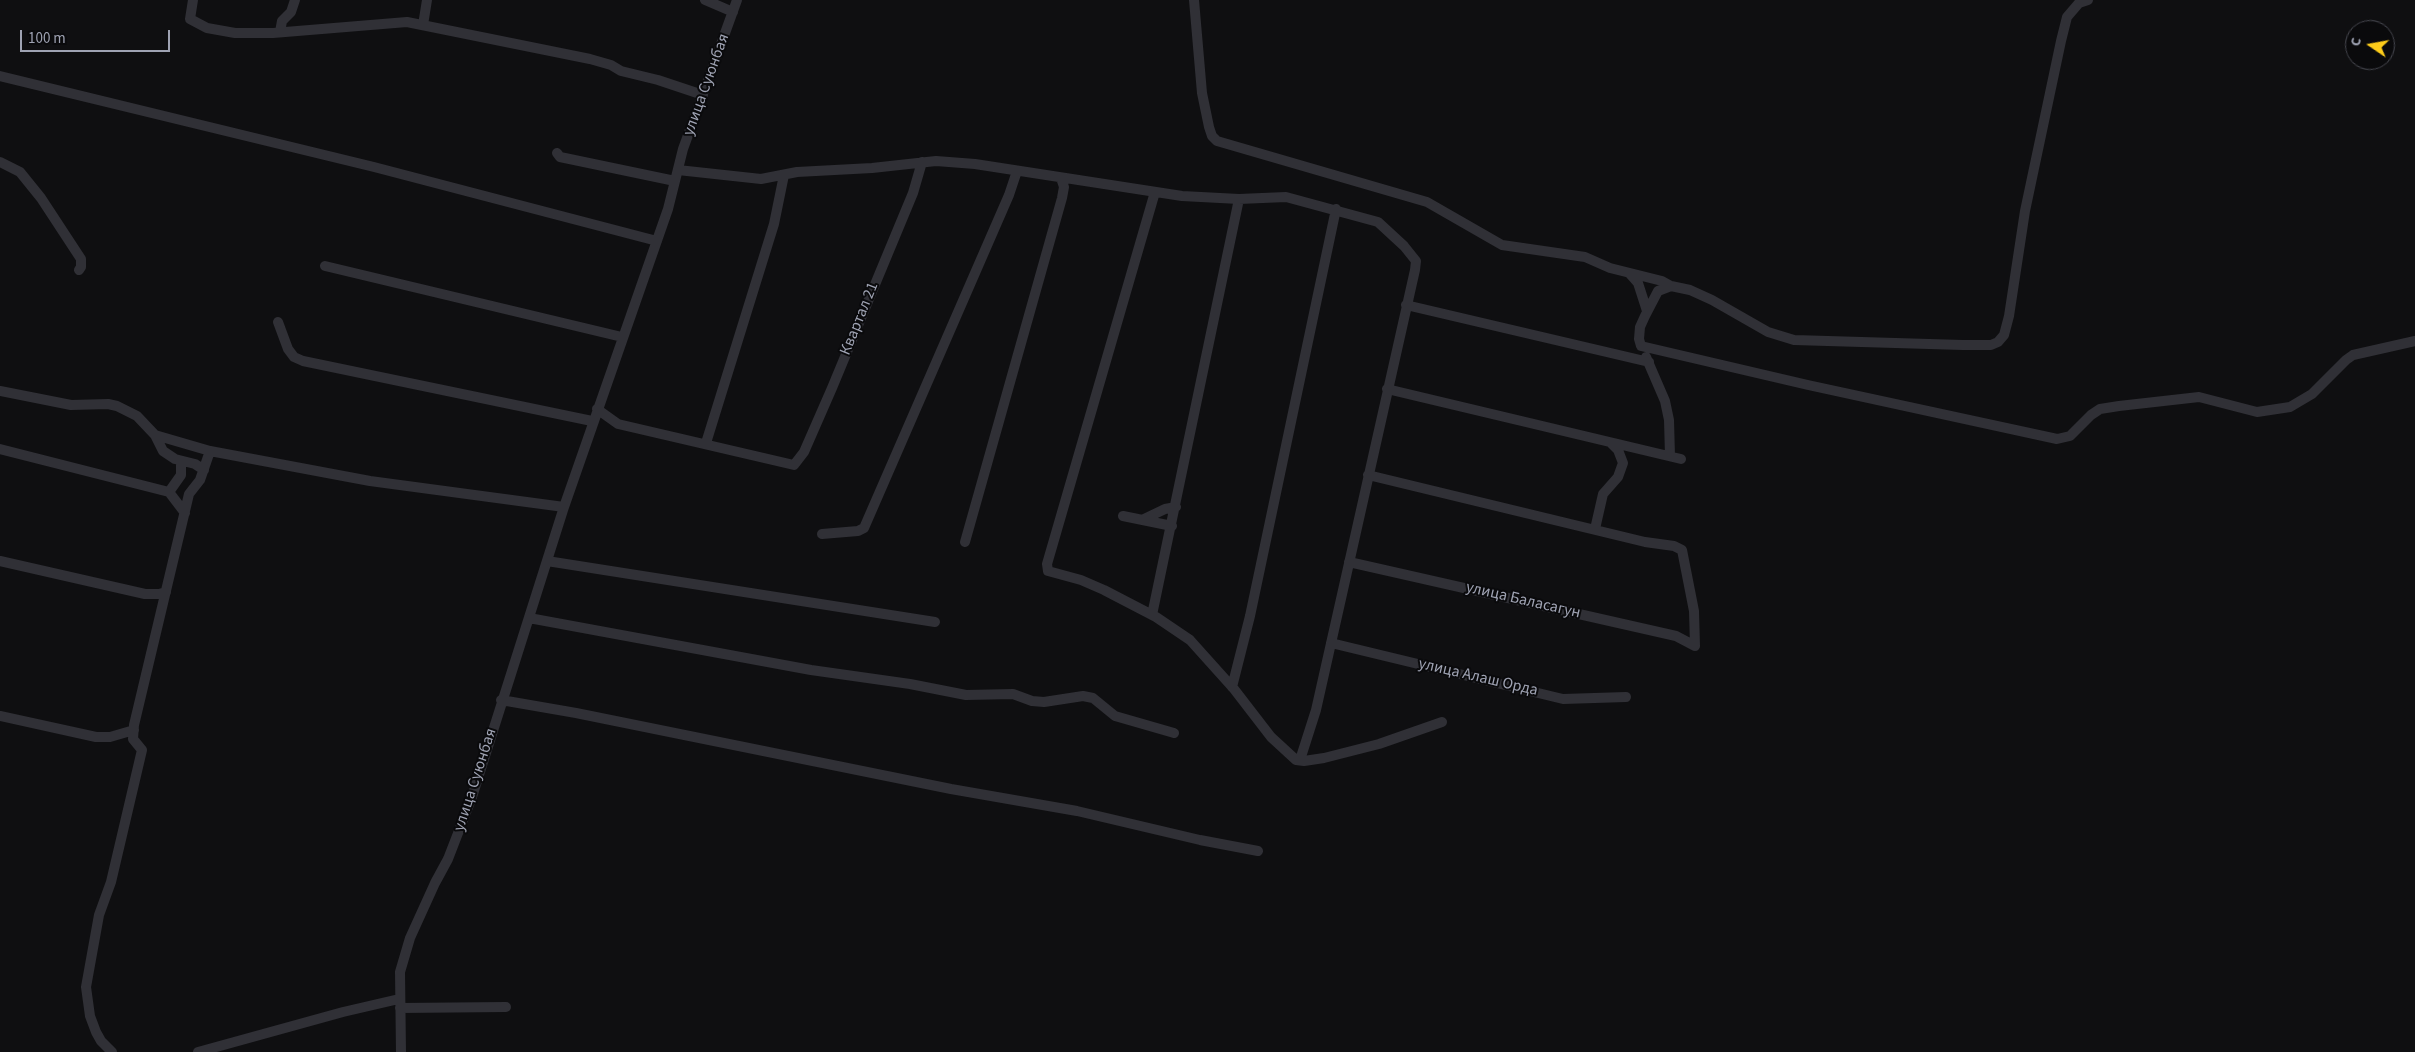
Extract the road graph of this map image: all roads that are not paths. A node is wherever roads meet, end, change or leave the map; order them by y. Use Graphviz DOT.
graph roads {
  1 [pos="193,0"];
  2 [pos="295,0"];
  3 [pos="427,0"];
  4 [pos="705,0"];
  5 [pos="737,0"];
  6 [pos="1194,0"];
  7 [pos="2088,0"];
  8 [pos="734,12"];
  9 [pos="424,26"];
  10 [pos="280,32"];
  11 [pos="0,76"];
  12 [pos="703,95"];
  13 [pos="557,153"];
  14 [pos="0,162"];
  15 [pos="922,162"];
  16 [pos="1017,171"];
  17 [pos="676,175"];
  18 [pos="784,175"];
  19 [pos="1061,178"];
  20 [pos="1155,192"];
  21 [pos="1239,198"];
  22 [pos="1336,210"];
  23 [pos="657,241"];
  24 [pos="325,266"];
  25 [pos="78,270"];
  26 [pos="1629,274"];
  27 [pos="1671,286"];
  28 [pos="1406,305"];
  29 [pos="1647,311"];
  30 [pos="278,322"];
  31 [pos="622,337"];
  32 [pos="2415,341"];
  33 [pos="1641,346"];
  34 [pos="1649,362"];
  35 [pos="1387,389"];
  36 [pos="0,391"];
  37 [pos="597,409"];
  38 [pos="592,421"];
  39 [pos="154,435"];
  40 [pos="1610,442"];
  41 [pos="706,443"];
  42 [pos="0,450"];
  43 [pos="210,451"];
  44 [pos="1670,456"];
  45 [pos="1681,459"];
  46 [pos="181,461"];
  47 [pos="204,470"];
  48 [pos="1368,475"];
  49 [pos="170,492"];
  50 [pos="564,506"];
  51 [pos="1176,508"];
  52 [pos="185,513"];
  53 [pos="1123,516"];
  54 [pos="1142,520"];
  55 [pos="1172,526"];
  56 [pos="1595,529"];
  57 [pos="822,534"];
  58 [pos="965,542"];
  59 [pos="0,561"];
  60 [pos="547,561"];
  61 [pos="1349,562"];
  62 [pos="166,592"];
  63 [pos="1152,615"];
  64 [pos="529,618"];
  65 [pos="935,622"];
  66 [pos="1332,643"];
  67 [pos="1232,687"];
  68 [pos="1626,697"];
  69 [pos="502,700"];
  70 [pos="0,716"];
  71 [pos="1442,722"];
  72 [pos="134,730"];
  73 [pos="1174,733"];
  74 [pos="1300,760"];
  75 [pos="1258,851"];
  76 [pos="400,1003"];
  77 [pos="506,1007"];
  78 [pos="112,1052"];
  79 [pos="198,1052"];
  80 [pos="401,1052"];
  1 -- 10 [label="street"];
  2 -- 10 [label="street"];
  3 -- 9 [label="street"];
  4 -- 8 [label="street"];
  5 -- 8 [label="street, улица Суюнбая"];
  6 -- 26 [label="street"];
  7 -- 27 [label="street"];
  8 -- 12 [label="street, улица Суюнбая"];
  9 -- 10 [label="street"];
  9 -- 12 [label="street"];
  11 -- 23 [label="street"];
  12 -- 17 [label="street, улица Суюнбая"];
  13 -- 17 [label="street"];
  14 -- 25 [label="street"];
  15 -- 16 [label="street"];
  15 -- 18 [label="street"];
  15 -- 41 [label="street, Квартал 21"];
  16 -- 19 [label="street"];
  16 -- 57 [label="street"];
  17 -- 18 [label="street"];
  17 -- 23 [label="street, улица Суюнбая"];
  18 -- 41 [label="street"];
  19 -- 20 [label="street"];
  19 -- 58 [label="street"];
  20 -- 21 [label="street"];
  20 -- 63 [label="street"];
  21 -- 22 [label="street"];
  21 -- 51 [label="street"];
  22 -- 28 [label="street"];
  22 -- 67 [label="street"];
  23 -- 31 [label="street, улица Суюнбая"];
  24 -- 31 [label="street"];
  26 -- 27 [label="street"];
  26 -- 29 [label="street"];
  27 -- 29 [label="street"];
  28 -- 34 [label="street"];
  28 -- 35 [label="street"];
  29 -- 33 [label="street"];
  30 -- 38 [label="street"];
  31 -- 37 [label="street, улица Суюнбая"];
  32 -- 33 [label="street"];
  33 -- 34 [label="street"];
  34 -- 44 [label="street"];
  35 -- 40 [label="street"];
  35 -- 48 [label="street"];
  36 -- 39 [label="street"];
  37 -- 38 [label="street, улица Суюнбая"];
  37 -- 41 [label="street"];
  38 -- 50 [label="street, улица Суюнбая"];
  39 -- 43 [label="street"];
  39 -- 46 [label="street"];
  40 -- 44 [label="street"];
  40 -- 56 [label="street"];
  42 -- 49 [label="street"];
  43 -- 47 [label="street"];
  43 -- 50 [label="street"];
  44 -- 45 [label="street"];
  46 -- 47 [label="street"];
  46 -- 49 [label="street"];
  47 -- 52 [label="street"];
  48 -- 56 [label="street"];
  48 -- 61 [label="street"];
  49 -- 52 [label="street"];
  50 -- 60 [label="street, улица Суюнбая"];
  51 -- 54 [label="street"];
  51 -- 55 [label="street"];
  52 -- 62 [label="street"];
  53 -- 54 [label="street"];
  54 -- 55 [label="street"];
  55 -- 63 [label="street"];
  56 -- 61 [label="street, улица Баласагун"];
  59 -- 62 [label="street"];
  60 -- 64 [label="street, улица Суюнбая"];
  60 -- 65 [label="street"];
  61 -- 66 [label="street"];
  62 -- 72 [label="street"];
  63 -- 67 [label="street"];
  64 -- 69 [label="street, улица Суюнбая"];
  64 -- 73 [label="street"];
  66 -- 68 [label="street, улица Алаш Орда"];
  66 -- 74 [label="street"];
  67 -- 74 [label="street"];
  69 -- 75 [label="street"];
  69 -- 76 [label="street, улица Суюнбая"];
  70 -- 72 [label="street"];
  71 -- 74 [label="street"];
  72 -- 78 [label="street"];
  76 -- 77 [label="street"];
  76 -- 79 [label="street"];
  76 -- 80 [label="street, улица Суюнбая"];
}
